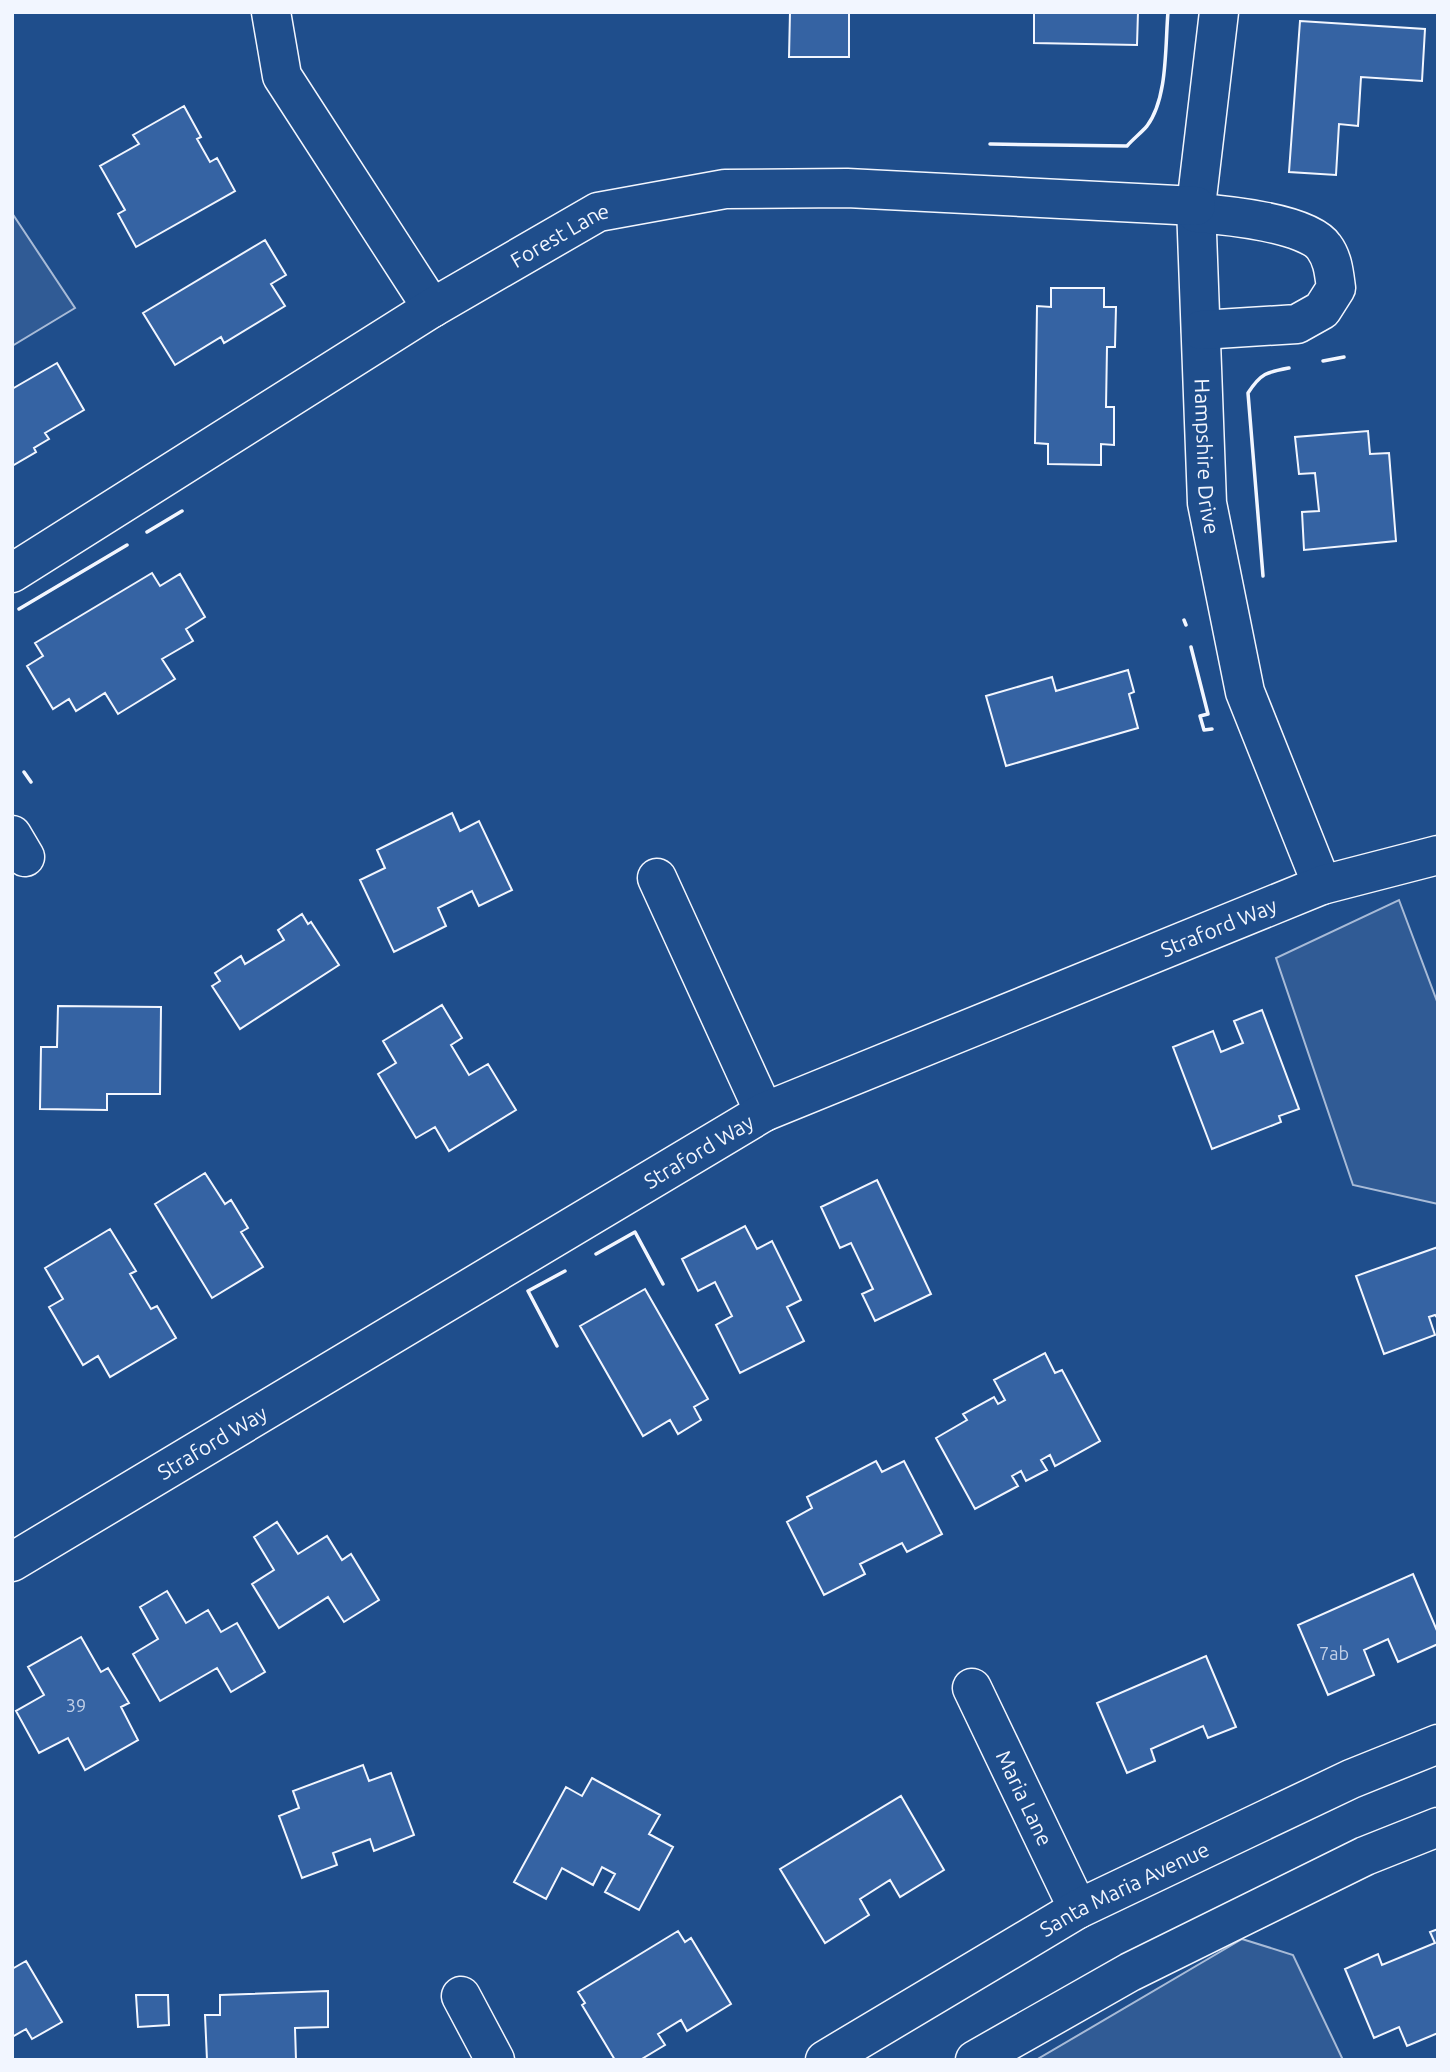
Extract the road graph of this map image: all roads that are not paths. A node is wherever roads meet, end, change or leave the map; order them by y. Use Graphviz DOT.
graph roads {
  1 [pos="271,12"];
  2 [pos="1219,12"];
  3 [pos="1196,209"];
  4 [pos="432,309"];
  5 [pos="1201,330"];
  6 [pos="12,573"];
  7 [pos="1438,855"];
  8 [pos="657,878"];
  9 [pos="1322,885"];
  10 [pos="764,1112"];
  11 [pos="12,1562"];
  12 [pos="972,1688"];
  13 [pos="1438,1744"];
  14 [pos="1438,1827"];
  15 [pos="1078,1909"];
  16 [pos="461,1996"];
  17 [pos="495,2060"];
  18 [pos="825,2060"];
  19 [pos="975,2060"];
  1 -- 4 [label="street"];
  2 -- 3 [label="street, Hampshire Drive"];
  3 -- 4 [label="street, Forest Lane"];
  3 -- 5 [label="street, Hampshire Drive"];
  3 -- 5 [label="street, Forest Lane"];
  4 -- 6 [label="street, Forest Lane"];
  5 -- 9 [label="street, Hampshire Drive"];
  7 -- 9 [label="street, Straford Way"];
  8 -- 10 [label="street"];
  9 -- 10 [label="street, Straford Way"];
  10 -- 11 [label="street, Straford Way"];
  12 -- 15 [label="street, Maria Lane"];
  13 -- 15 [label="street, Santa Maria Avenue"];
  14 -- 19 [label="street"];
  15 -- 18 [label="street, Santa Maria Avenue"];
  16 -- 17 [label="street"];
}
